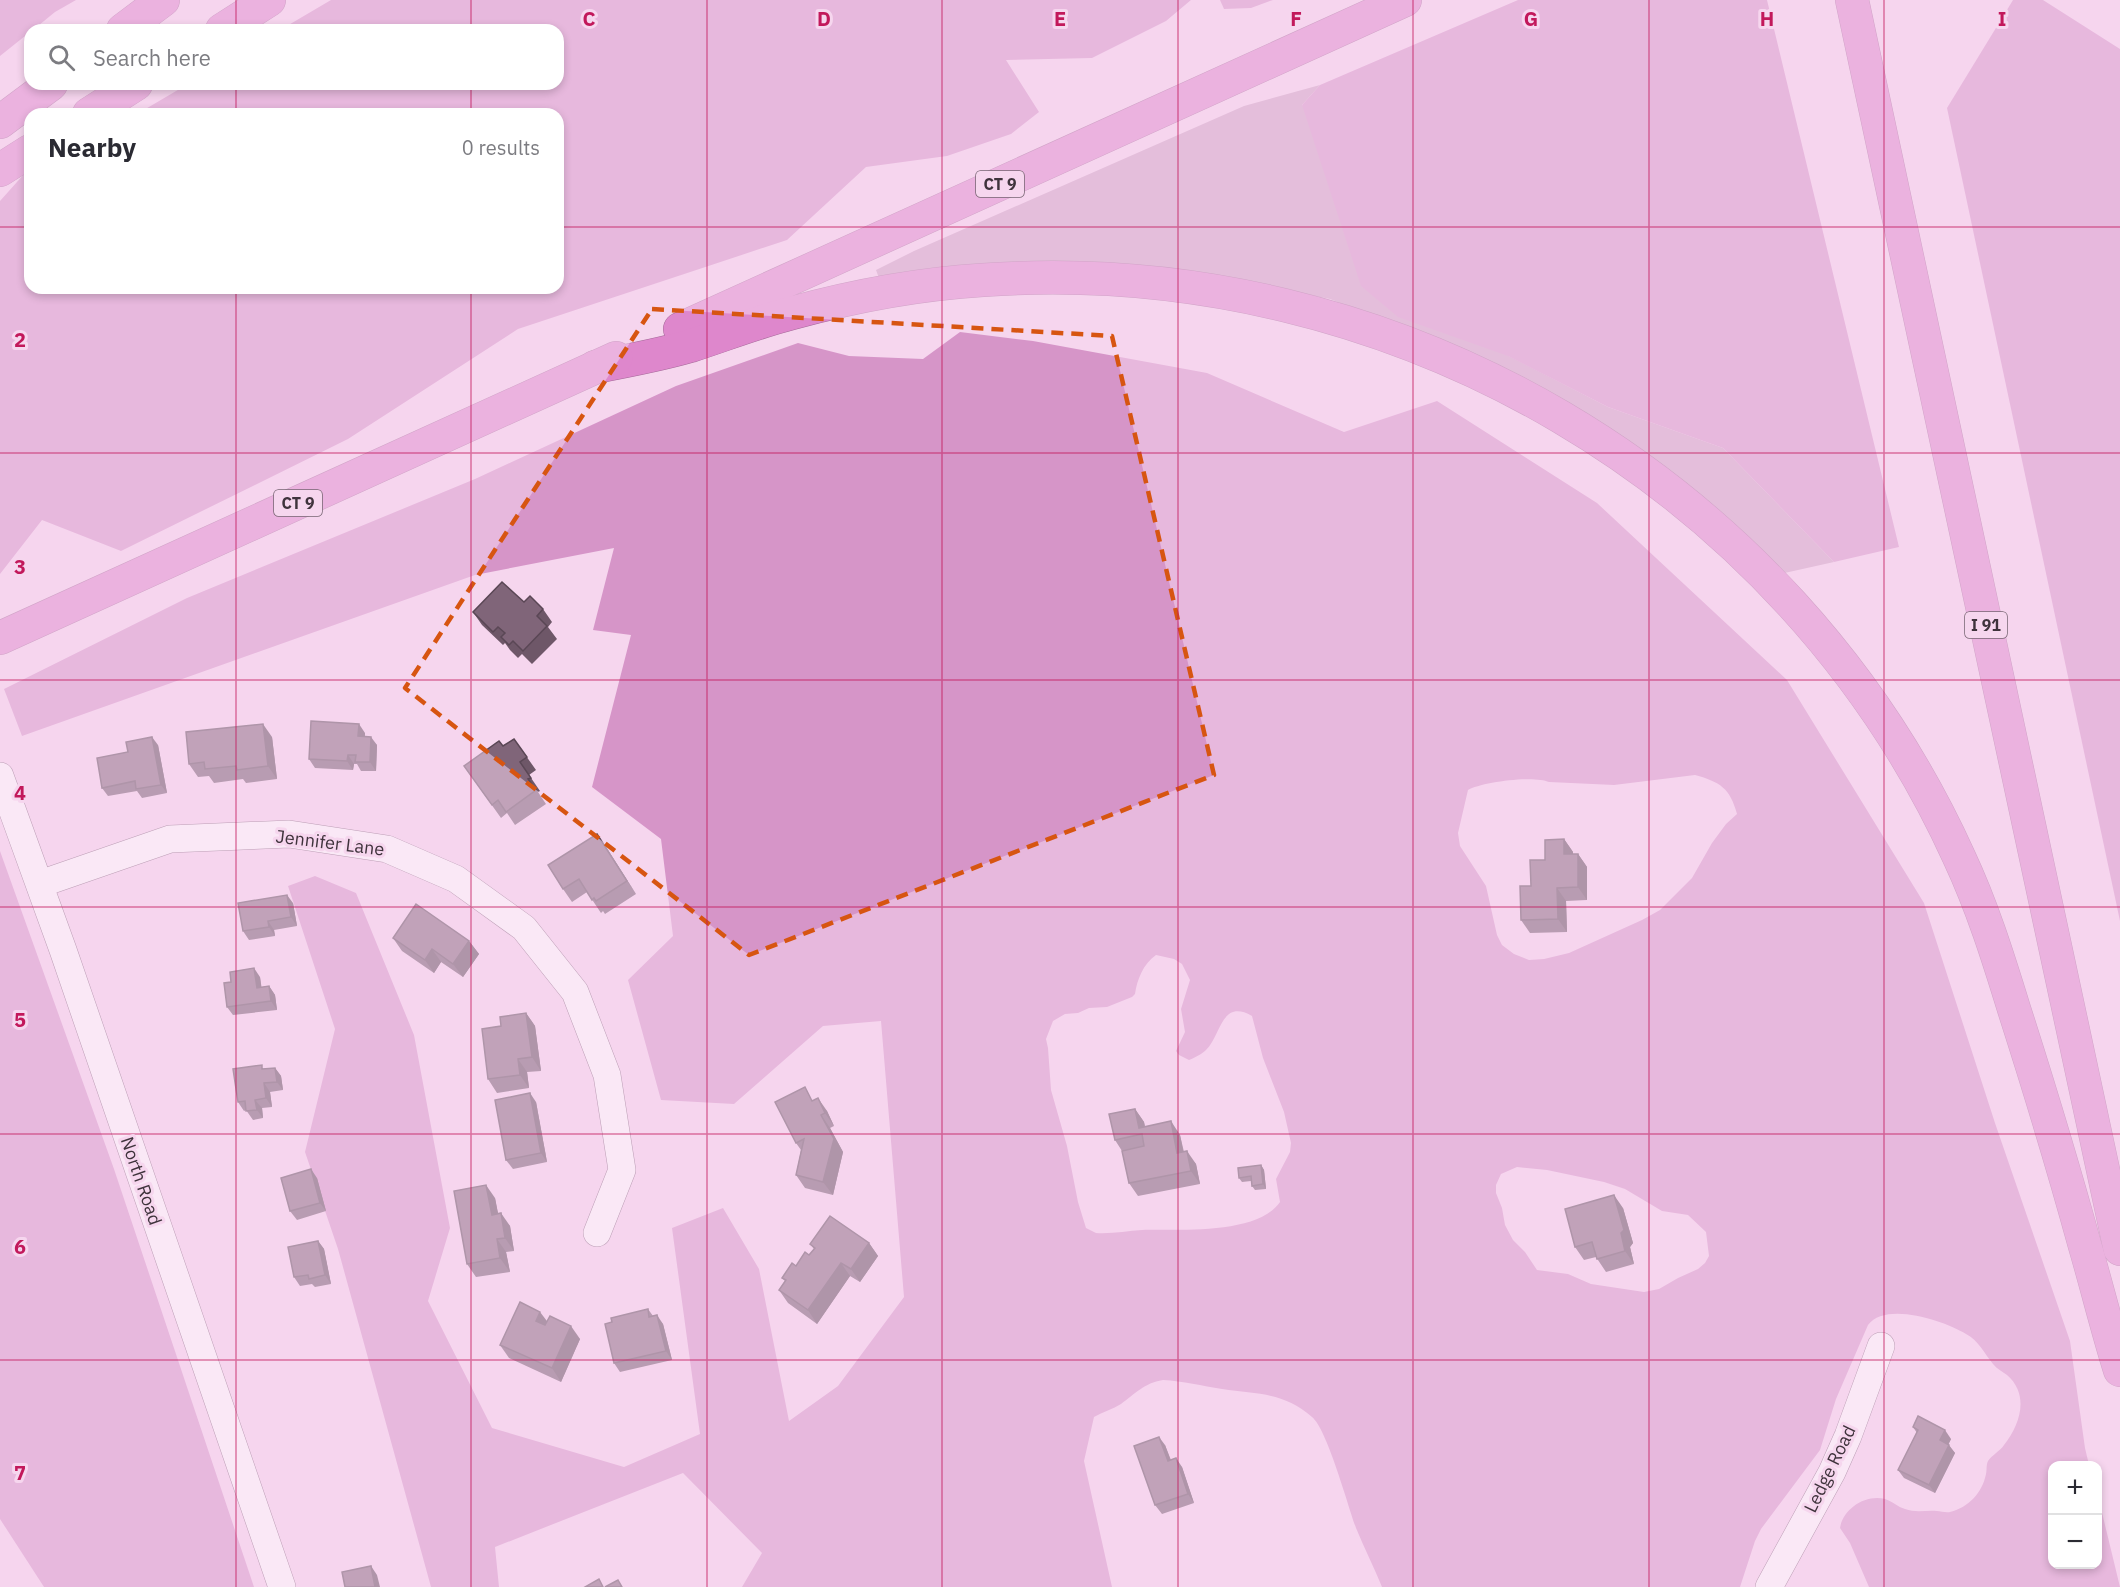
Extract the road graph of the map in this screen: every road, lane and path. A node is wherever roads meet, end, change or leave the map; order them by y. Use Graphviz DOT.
graph roads {
  1 [pos="163,0"];
  2 [pos="269,0"];
  3 [pos="1405,0"];
  4 [pos="1852,0"];
  5 [pos="131,24"];
  6 [pos="231,24"];
  7 [pos="43,90"];
  8 [pos="127,90"];
  9 [pos="98,108"];
  10 [pos="0,122"];
  11 [pos="24,155"];
  12 [pos="0,170"];
  13 [pos="595,368"];
  14 [pos="0,638"];
  15 [pos="0,776"];
  16 [pos="40,884"];
  17 [pos="597,1233"];
  18 [pos="2120,1249"];
  19 [pos="1881,1346"];
  20 [pos="2120,1370"];
  21 [pos="282,1587"];
  22 [pos="1769,1587"];
  1 -- 5 [label="highway"];
  2 -- 6 [label="highway"];
  3 -- 13 [label="highway, CT 9"];
  4 -- 18 [label="highway, I 91"];
  7 -- 10 [label="highway"];
  8 -- 9 [label="highway"];
  11 -- 12 [label="highway"];
  13 -- 14 [label="highway, CT 9"];
  13 -- 20 [label="highway"];
  15 -- 16 [label="street, North Road"];
  16 -- 17 [label="street, Jennifer Lane"];
  16 -- 21 [label="street, North Road"];
  19 -- 22 [label="street, Ledge Road"];
}
